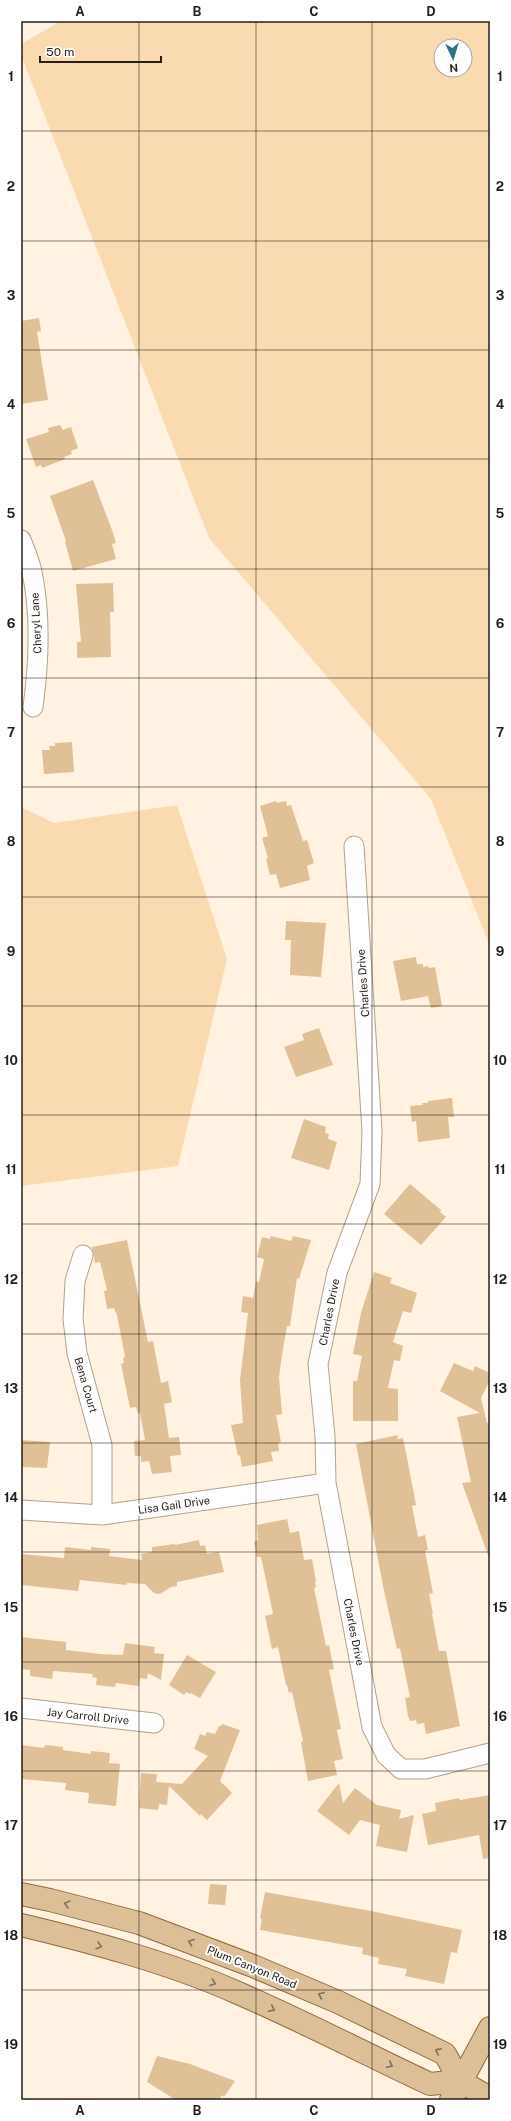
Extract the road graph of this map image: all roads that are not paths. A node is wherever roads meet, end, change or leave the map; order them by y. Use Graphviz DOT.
graph roads {
  1 [pos="21,540"];
  2 [pos="28,593"];
  3 [pos="33,707"];
  4 [pos="354,846"];
  5 [pos="83,1255"];
  6 [pos="326,1483"];
  7 [pos="21,1510"];
  8 [pos="102,1515"];
  9 [pos="21,1708"];
  10 [pos="154,1723"];
  11 [pos="490,1754"];
  12 [pos="21,1894"];
  13 [pos="21,1926"];
  14 [pos="490,2028"];
  15 [pos="456,2091"];
  16 [pos="489,2097"];
  1 -- 2 [label="street, Cheryl Lane"];
  2 -- 3 [label="street, Cheryl Lane"];
  4 -- 6 [label="street, Charles Drive"];
  5 -- 8 [label="street, Bena Court"];
  6 -- 8 [label="street, Lisa Gail Drive"];
  6 -- 11 [label="street, Charles Drive"];
  7 -- 8 [label="street, Lisa Gail Drive"];
  9 -- 10 [label="street, Jay Carroll Drive"];
  15 -- 12 [label="main road, Plum Canyon Road, one-way"];
  13 -- 15 [label="main road, one-way"];
  14 -- 15 [label="main road"];
  15 -- 16 [label="main road"];
}
